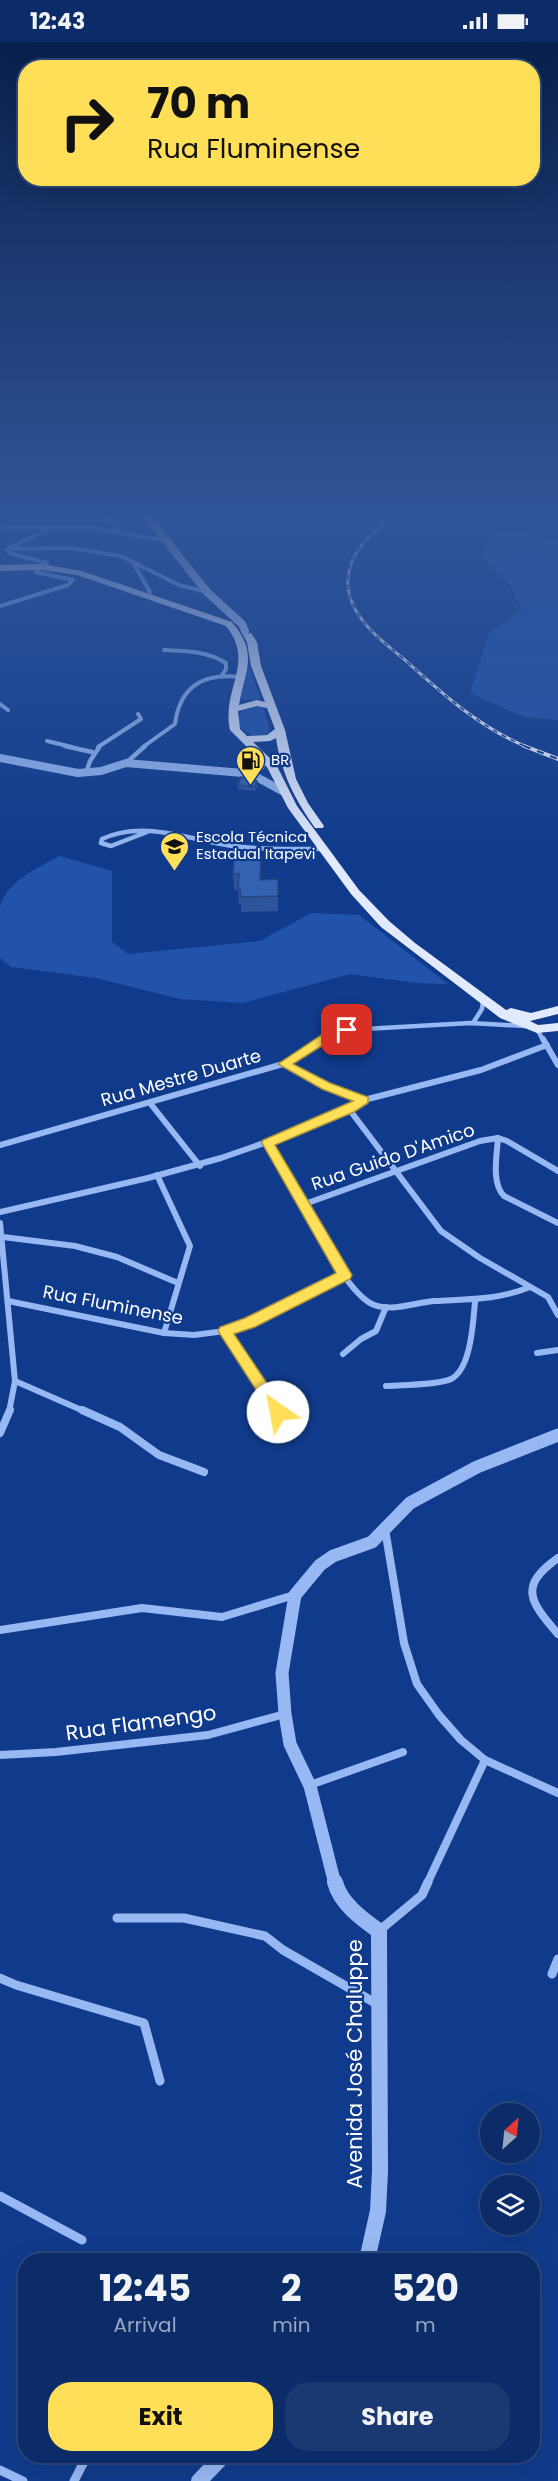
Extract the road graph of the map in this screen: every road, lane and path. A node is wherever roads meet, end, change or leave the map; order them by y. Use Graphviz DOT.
graph roads {
  1 [pos="232,629"];
  2 [pos="241,629"];
  3 [pos="164,650"];
  4 [pos="222,675"];
  5 [pos="240,677"];
  6 [pos="0,704"];
  7 [pos="273,707"];
  8 [pos="234,709"];
  9 [pos="8,710"];
  10 [pos="138,714"];
  11 [pos="280,730"];
  12 [pos="243,739"];
  13 [pos="47,741"];
  14 [pos="92,752"];
  15 [pos="0,758"];
  16 [pos="264,759"];
  17 [pos="126,764"];
  18 [pos="86,773"];
  19 [pos="250,774"];
  20 [pos="284,792"];
  21 [pos="147,832"];
  22 [pos="325,849"];
  23 [pos="483,1001"];
  24 [pos="558,1010"];
  25 [pos="473,1023"];
  26 [pos="558,1027"];
  27 [pos="533,1028"];
  28 [pos="547,1045"];
  29 [pos="284,1064"];
  30 [pos="558,1065"];
  31 [pos="364,1100"];
  32 [pos="150,1103"];
  33 [pos="350,1109"];
  34 [pos="498,1138"];
  35 [pos="268,1143"];
  36 [pos="0,1145"];
  37 [pos="200,1166"];
  38 [pos="396,1171"];
  39 [pos="558,1171"];
  40 [pos="158,1175"];
  41 [pos="302,1205"];
  42 [pos="0,1212"];
  43 [pos="0,1223"];
  44 [pos="558,1223"];
  45 [pos="3,1237"];
  46 [pos="345,1275"];
  47 [pos="178,1283"];
  48 [pos="530,1287"];
  49 [pos="8,1301"];
  50 [pos="475,1302"];
  51 [pos="386,1307"];
  52 [pos="558,1315"];
  53 [pos="225,1331"];
  54 [pos="164,1333"];
  55 [pos="558,1350"];
  56 [pos="537,1353"];
  57 [pos="343,1354"];
  58 [pos="15,1381"];
  59 [pos="386,1386"];
  60 [pos="278,1412"];
  61 [pos="0,1433"];
  62 [pos="558,1435"];
  63 [pos="204,1472"];
  64 [pos="384,1528"];
  65 [pos="558,1558"];
  66 [pos="295,1594"];
  67 [pos="0,1630"];
  68 [pos="558,1634"];
  69 [pos="285,1714"];
  70 [pos="403,1752"];
  71 [pos="0,1755"];
  72 [pos="485,1760"];
  73 [pos="310,1786"];
  74 [pos="558,1793"];
  75 [pos="117,1918"];
  76 [pos="379,1931"];
  77 [pos="558,1959"];
  78 [pos="552,1974"];
  79 [pos="0,1978"];
  80 [pos="380,2006"];
  81 [pos="160,2081"];
  82 [pos="0,2196"];
  83 [pos="82,2240"];
  84 [pos="368,2253"];
  85 [pos="83,2463"];
  86 [pos="216,2463"];
  87 [pos="0,2470"];
  88 [pos="23,2481"];
  89 [pos="74,2481"];
  90 [pos="199,2481"];
  1 -- 5 [label="main road"];
  2 -- 7 [label="main road"];
  3 -- 4 [label="street"];
  4 -- 5 [label="street"];
  4 -- 17 [label="street"];
  5 -- 8 [label="main road"];
  6 -- 9 [label="street"];
  7 -- 8 [label="main road"];
  7 -- 11 [label="main road"];
  8 -- 12 [label="main road"];
  10 -- 14 [label="street"];
  11 -- 12 [label="main road"];
  11 -- 24 [label="main road"];
  12 -- 16 [label="main road"];
  13 -- 14 [label="street"];
  14 -- 18 [label="street"];
  15 -- 18 [label="street"];
  16 -- 19 [label="street"];
  16 -- 20 [label="main road"];
  17 -- 18 [label="street"];
  17 -- 19 [label="street"];
  19 -- 20 [label="street"];
  20 -- 22 [label="main road"];
  21 -- 21 [label="street"];
  21 -- 22 [label="street"];
  22 -- 23 [label="main road"];
  23 -- 25 [label="street"];
  23 -- 27 [label="main road"];
  25 -- 27 [label="street, Rua Mestre Duarte"];
  25 -- 29 [label="street, Rua Mestre Duarte"];
  26 -- 27 [label="main road"];
  27 -- 28 [label="street"];
  28 -- 30 [label="street"];
  28 -- 31 [label="street"];
  29 -- 31 [label="street"];
  29 -- 32 [label="street, Rua Mestre Duarte"];
  31 -- 33 [label="street"];
  32 -- 36 [label="street, Rua Mestre Duarte"];
  32 -- 37 [label="street"];
  33 -- 35 [label="street"];
  33 -- 38 [label="street"];
  34 -- 38 [label="street, Rua Guido D'Amico"];
  34 -- 39 [label="street, Rua Guido D'Amico"];
  34 -- 44 [label="street"];
  35 -- 37 [label="street"];
  35 -- 41 [label="street"];
  37 -- 40 [label="street"];
  38 -- 41 [label="street, Rua Guido D'Amico"];
  38 -- 48 [label="street"];
  40 -- 42 [label="street"];
  40 -- 47 [label="street"];
  41 -- 46 [label="street"];
  43 -- 45 [label="street"];
  45 -- 47 [label="street"];
  45 -- 49 [label="street"];
  46 -- 51 [label="street"];
  46 -- 53 [label="street, Rua Fluminense"];
  47 -- 54 [label="street"];
  48 -- 50 [label="street"];
  48 -- 52 [label="street"];
  49 -- 54 [label="street, Rua Fluminense"];
  49 -- 58 [label="street"];
  50 -- 51 [label="street"];
  50 -- 59 [label="street"];
  51 -- 57 [label="street"];
  53 -- 54 [label="street, Rua Fluminense"];
  53 -- 60 [label="street"];
  55 -- 56 [label="street"];
  58 -- 61 [label="street"];
  58 -- 63 [label="street"];
  62 -- 64 [label="street"];
  64 -- 66 [label="street"];
  64 -- 72 [label="street"];
  65 -- 68 [label="street"];
  66 -- 67 [label="street"];
  66 -- 69 [label="street, Avenida José Chaluppe"];
  69 -- 71 [label="street, Rua Flamengo"];
  69 -- 73 [label="street, Avenida José Chaluppe"];
  70 -- 73 [label="street"];
  72 -- 74 [label="street"];
  72 -- 76 [label="street"];
  73 -- 76 [label="street, Avenida José Chaluppe"];
  75 -- 80 [label="street"];
  76 -- 80 [label="street, Avenida José Chaluppe"];
  77 -- 78 [label="street"];
  79 -- 81 [label="street"];
  80 -- 84 [label="street, Avenida José Chaluppe"];
  82 -- 83 [label="street"];
  85 -- 89 [label="street"];
  86 -- 90 [label="street"];
  87 -- 88 [label="street"];
}
